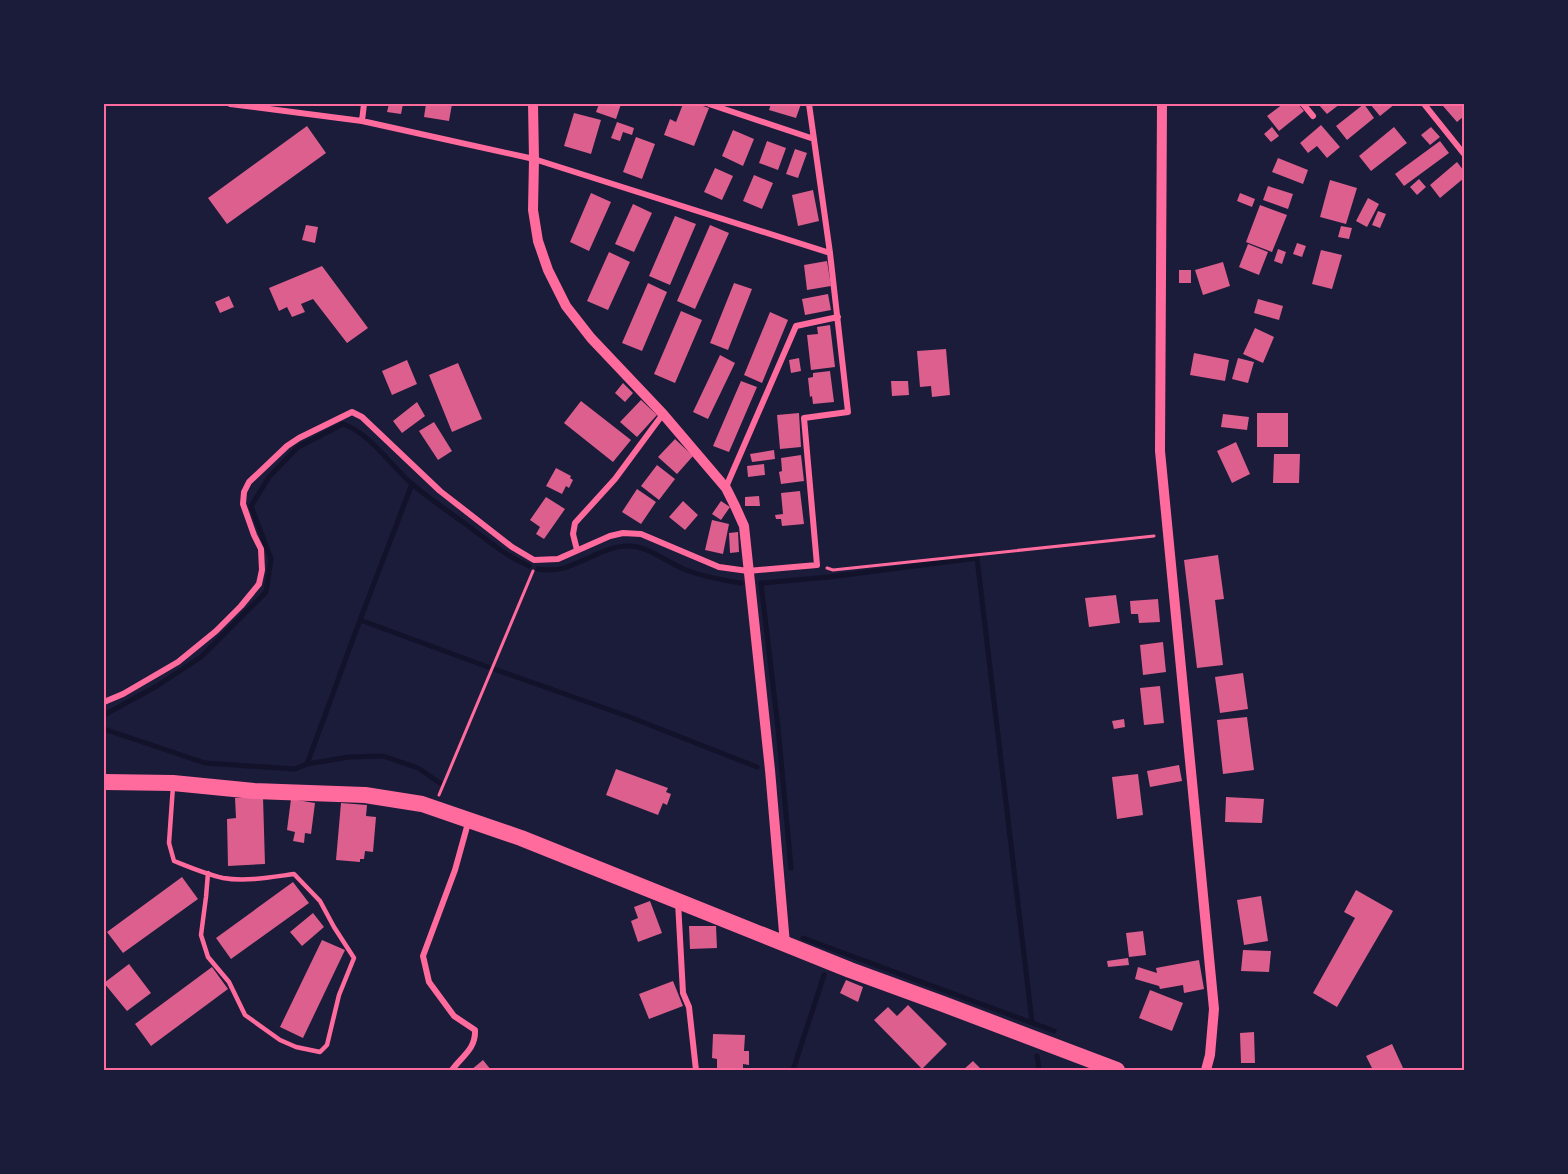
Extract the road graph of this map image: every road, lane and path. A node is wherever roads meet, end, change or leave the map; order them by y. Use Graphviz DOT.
graph roads {
  1 [pos="230,104"];
  2 [pos="364,104"];
  3 [pos="533,104"];
  4 [pos="709,104"];
  5 [pos="809,104"];
  6 [pos="1303,104"];
  7 [pos="1424,104"];
  8 [pos="1165,106"];
  9 [pos="1313,116"];
  10 [pos="362,121"];
  11 [pos="814,139"];
  12 [pos="1464,154"];
  13 [pos="534,159"];
  14 [pos="830,253"];
  15 [pos="837,317"];
  16 [pos="663,414"];
  17 [pos="726,488"];
  18 [pos="1168,534"];
  19 [pos="577,550"];
  20 [pos="534,560"];
  21 [pos="817,565"];
  22 [pos="748,571"];
  23 [pos="104,702"];
  24 [pos="104,782"];
  25 [pos="173,783"];
  26 [pos="434,808"];
  27 [pos="469,819"];
  28 [pos="208,873"];
  29 [pos="678,902"];
  30 [pos="785,944"];
  31 [pos="452,1071"];
  32 [pos="696,1071"];
  33 [pos="1117,1071"];
  34 [pos="1206,1071"];
  1 -- 10 [label="street"];
  2 -- 10 [label="street"];
  3 -- 13 [label="street"];
  4 -- 11 [label="street"];
  5 -- 11 [label="street"];
  6 -- 9 [label="street"];
  7 -- 12 [label="street"];
  8 -- 18 [label="street"];
  10 -- 13 [label="street"];
  11 -- 14 [label="street"];
  13 -- 14 [label="street"];
  13 -- 16 [label="street"];
  14 -- 15 [label="street"];
  15 -- 17 [label="street"];
  15 -- 21 [label="street"];
  16 -- 17 [label="street"];
  16 -- 19 [label="street"];
  17 -- 22 [label="street"];
  18 -- 21 [label="path"];
  18 -- 34 [label="street"];
  19 -- 20 [label="street"];
  19 -- 22 [label="street"];
  20 -- 23 [label="street"];
  20 -- 26 [label="path"];
  21 -- 22 [label="street"];
  22 -- 30 [label="street"];
  24 -- 25 [label="highway"];
  25 -- 26 [label="highway"];
  25 -- 28 [label="lane"];
  26 -- 27 [label="highway"];
  27 -- 29 [label="highway"];
  27 -- 31 [label="street"];
  28 -- 28 [label="lane"];
  29 -- 30 [label="highway"];
  29 -- 32 [label="street"];
  30 -- 33 [label="highway"];
}
